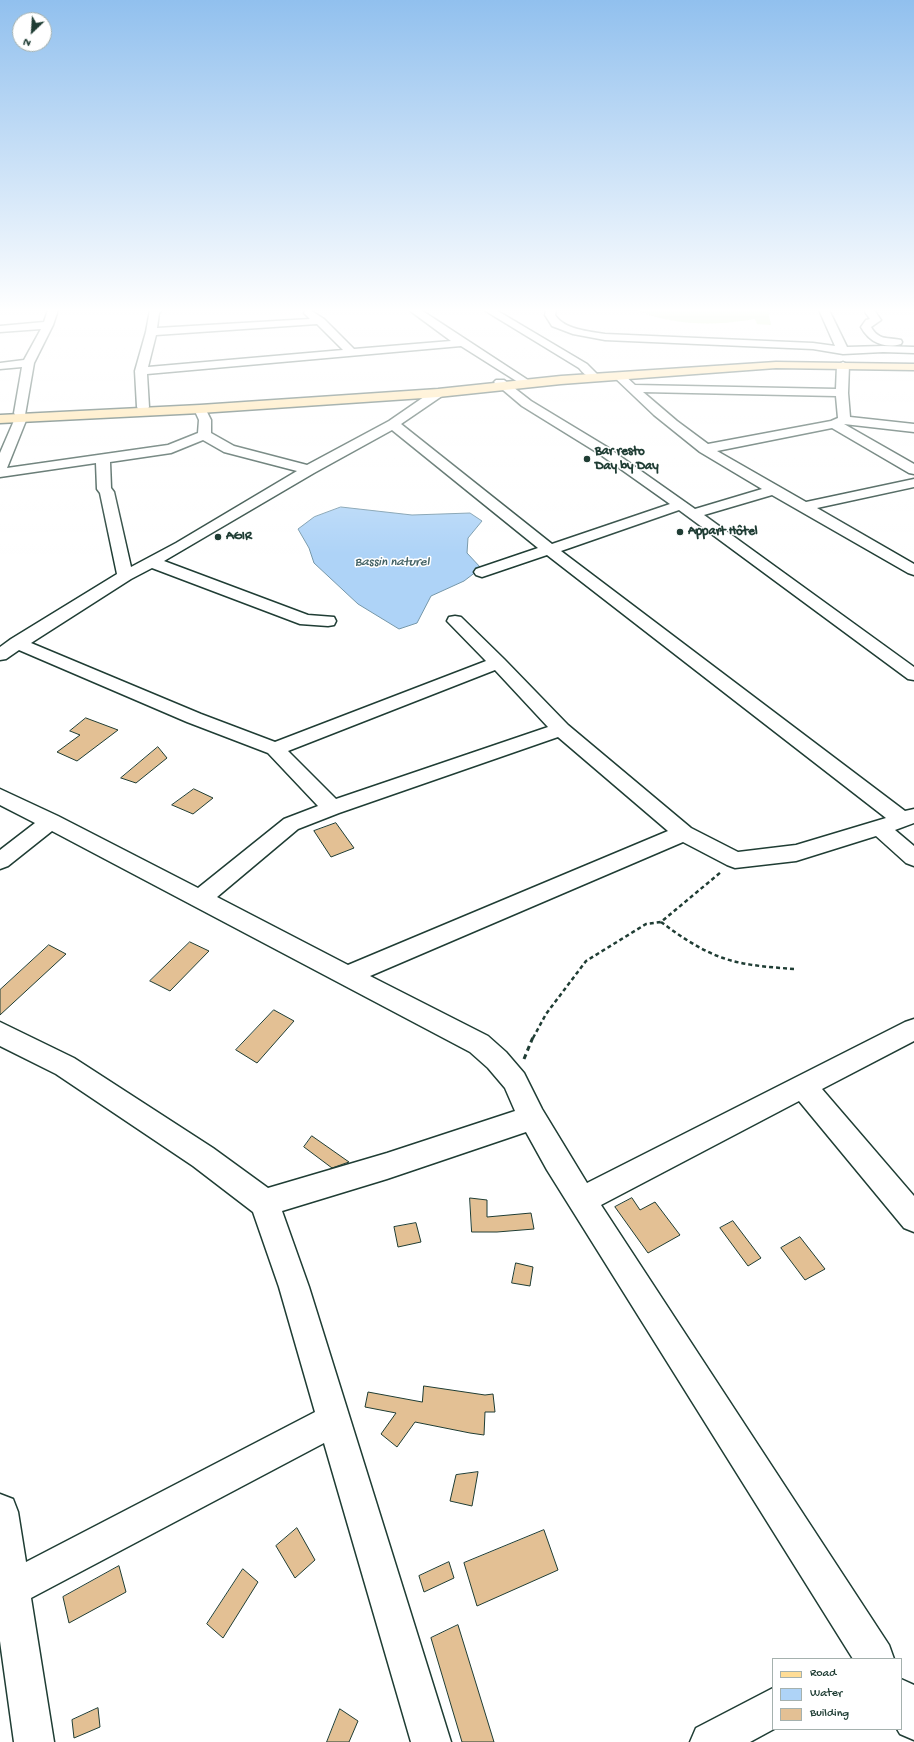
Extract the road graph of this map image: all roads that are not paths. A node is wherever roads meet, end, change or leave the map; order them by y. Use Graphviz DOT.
graph roads {
  1 [pos="24,391"];
  2 [pos="140,391"];
  3 [pos="396,391"];
  4 [pos="450,391"];
  5 [pos="512,391"];
  6 [pos="635,391"];
  7 [pos="770,391"];
  8 [pos="438,393"];
  9 [pos="842,393"];
  10 [pos="143,407"];
  11 [pos="200,409"];
  12 [pos="0,414"];
  13 [pos="20,415"];
  14 [pos="0,418"];
  15 [pos="839,422"];
  16 [pos="394,424"];
  17 [pos="914,428"];
  18 [pos="204,435"];
  19 [pos="705,450"];
  20 [pos="103,458"];
  21 [pos="0,469"];
  22 [pos="309,470"];
  23 [pos="914,470"];
  24 [pos="0,473"];
  25 [pos="914,483"];
  26 [pos="772,490"];
  27 [pos="803,507"];
  28 [pos="687,509"];
  29 [pos="548,549"];
  30 [pos="151,562"];
  31 [pos="911,565"];
  32 [pos="482,572"];
  33 [pos="125,576"];
  34 [pos="328,621"];
  35 [pos="455,621"];
  36 [pos="17,644"];
  37 [pos="0,655"];
  38 [pos="498,663"];
  39 [pos="914,675"];
  40 [pos="561,729"];
  41 [pos="275,749"];
  42 [pos="0,796"];
  43 [pos="332,808"];
  44 [pos="908,818"];
  45 [pos="51,821"];
  46 [pos="879,827"];
  47 [pos="684,833"];
  48 [pos="914,858"];
  49 [pos="0,861"];
  50 [pos="200,898"];
  51 [pos="347,976"];
  52 [pos="914,1029"];
  53 [pos="0,1033"];
  54 [pos="804,1086"];
  55 [pos="532,1118"];
  56 [pos="582,1200"];
  57 [pos="265,1203"];
  58 [pos="914,1218"];
  59 [pos="334,1420"];
  60 [pos="0,1512"];
  61 [pos="6,1592"];
  62 [pos="871,1658"];
  63 [pos="902,1702"];
  64 [pos="772,1709"];
  65 [pos="914,1720"];
  66 [pos="34,1742"];
  67 [pos="431,1742"];
  68 [pos="710,1742"];
  1 -- 13 [label="street"];
  2 -- 10 [label="street"];
  3 -- 10 [label="main road"];
  4 -- 8 [label="main road"];
  5 -- 28 [label="street"];
  6 -- 19 [label="street"];
  7 -- 9 [label="street"];
  8 -- 11 [label="main road"];
  8 -- 16 [label="street"];
  9 -- 15 [label="street"];
  10 -- 13 [label="main road"];
  11 -- 13 [label="main road"];
  11 -- 18 [label="street"];
  12 -- 13 [label="main road"];
  13 -- 14 [label="main road"];
  13 -- 21 [label="street"];
  15 -- 17 [label="street"];
  15 -- 19 [label="street"];
  15 -- 23 [label="street"];
  16 -- 22 [label="street"];
  16 -- 29 [label="street"];
  18 -- 20 [label="street"];
  18 -- 22 [label="street"];
  19 -- 26 [label="street"];
  20 -- 24 [label="street"];
  20 -- 33 [label="street"];
  22 -- 30 [label="street"];
  25 -- 27 [label="street"];
  26 -- 27 [label="street"];
  26 -- 28 [label="street"];
  27 -- 31 [label="street"];
  28 -- 29 [label="street"];
  28 -- 39 [label="street"];
  29 -- 32 [label="street"];
  29 -- 44 [label="street"];
  30 -- 33 [label="street"];
  30 -- 34 [label="street"];
  33 -- 36 [label="street"];
  35 -- 38 [label="street"];
  36 -- 37 [label="street"];
  36 -- 41 [label="street"];
  38 -- 40 [label="street"];
  38 -- 41 [label="street"];
  40 -- 43 [label="street"];
  40 -- 47 [label="street"];
  41 -- 43 [label="street"];
  42 -- 45 [label="street"];
  43 -- 50 [label="street"];
  44 -- 46 [label="street"];
  45 -- 49 [label="street"];
  45 -- 50 [label="street"];
  46 -- 47 [label="street"];
  46 -- 48 [label="street"];
  47 -- 51 [label="street"];
  50 -- 51 [label="street"];
  51 -- 55 [label="street"];
  52 -- 54 [label="street"];
  53 -- 57 [label="street"];
  54 -- 56 [label="street"];
  54 -- 58 [label="street"];
  55 -- 56 [label="street"];
  55 -- 57 [label="street"];
  56 -- 62 [label="street"];
  57 -- 59 [label="street"];
  59 -- 61 [label="street"];
  59 -- 67 [label="street"];
  60 -- 61 [label="street"];
  61 -- 66 [label="street"];
  63 -- 65 [label="street"];
  64 -- 68 [label="street"];
}
